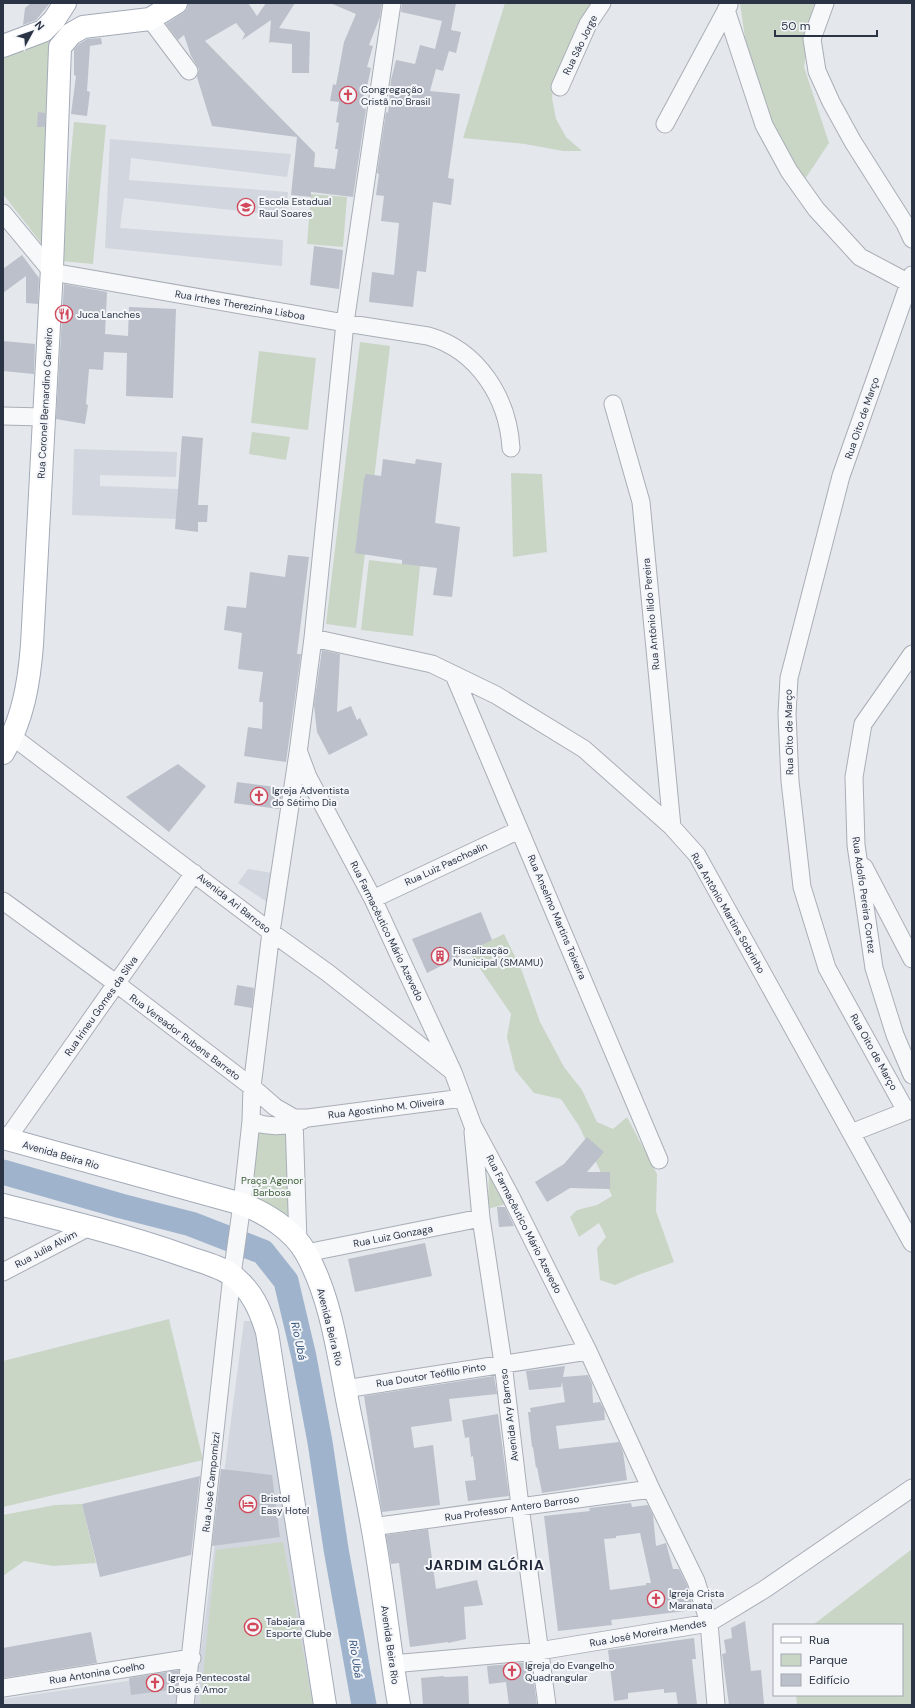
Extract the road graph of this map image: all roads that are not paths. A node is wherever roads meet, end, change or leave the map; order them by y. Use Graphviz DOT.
graph roads {
  1 [pos="176,3"];
  2 [pos="392,3"];
  3 [pos="602,3"];
  4 [pos="825,3"];
  5 [pos="64,5"];
  6 [pos="728,7"];
  7 [pos="150,19"];
  8 [pos="83,27"];
  9 [pos="43,31"];
  10 [pos="3,46"];
  11 [pos="60,47"];
  12 [pos="189,71"];
  13 [pos="560,88"];
  14 [pos="665,124"];
  15 [pos="3,213"];
  16 [pos="912,239"];
  17 [pos="52,272"];
  18 [pos="911,279"];
  19 [pos="345,323"];
  20 [pos="613,404"];
  21 [pos="3,416"];
  22 [pos="44,417"];
  23 [pos="511,448"];
  24 [pos="313,638"];
  25 [pos="912,654"];
  26 [pos="454,675"];
  27 [pos="8,745"];
  28 [pos="298,753"];
  29 [pos="672,827"];
  30 [pos="520,830"];
  31 [pos="857,854"];
  32 [pos="194,873"];
  33 [pos="373,899"];
  34 [pos="3,901"];
  35 [pos="271,932"];
  36 [pos="912,959"];
  37 [pos="117,984"];
  38 [pos="453,1072"];
  39 [pos="912,1074"];
  40 [pos="252,1087"];
  41 [pos="463,1098"];
  42 [pos="909,1110"];
  43 [pos="298,1120"];
  44 [pos="250,1121"];
  45 [pos="473,1126"];
  46 [pos="851,1133"];
  47 [pos="5,1139"];
  48 [pos="659,1160"];
  49 [pos="242,1204"];
  50 [pos="3,1205"];
  51 [pos="481,1218"];
  52 [pos="89,1227"];
  53 [pos="912,1243"];
  54 [pos="302,1248"];
  55 [pos="233,1267"];
  56 [pos="3,1272"];
  57 [pos="588,1351"];
  58 [pos="503,1363"];
  59 [pos="345,1389"];
  60 [pos="912,1488"];
  61 [pos="651,1489"];
  62 [pos="520,1506"];
  63 [pos="372,1527"];
  64 [pos="709,1623"];
  65 [pos="539,1651"];
  66 [pos="192,1658"];
  67 [pos="392,1664"];
  68 [pos="3,1688"];
  69 [pos="186,1705"];
  70 [pos="325,1705"];
  71 [pos="398,1705"];
  72 [pos="547,1705"];
  73 [pos="716,1705"];
  1 -- 7 [label="main road"];
  2 -- 19 [label="street, Rua José Campomizzi"];
  3 -- 13 [label="street, Rua São Jorge"];
  4 -- 16 [label="street"];
  5 -- 8 [label="main road"];
  5 -- 9 [label="main road"];
  6 -- 14 [label="street"];
  6 -- 18 [label="street"];
  7 -- 8 [label="main road"];
  7 -- 12 [label="street"];
  8 -- 11 [label="main road"];
  9 -- 10 [label="main road"];
  9 -- 11 [label="main road"];
  11 -- 17 [label="main road, Rua Coronel Bernardino Carneiro"];
  15 -- 17 [label="street"];
  17 -- 19 [label="street, Rua Irthes Therezinha Lisboa"];
  17 -- 22 [label="main road, Rua Coronel Bernardino Carneiro"];
  18 -- 42 [label="street, Rua Oito de Março"];
  19 -- 23 [label="street, Rua Irthes Therezinha Lisboa"];
  19 -- 24 [label="street, Rua José Campomizzi"];
  20 -- 29 [label="street, Rua Antônio Ilido Pereira"];
  21 -- 22 [label="street"];
  22 -- 27 [label="main road, Rua Coronel Bernardino Carneiro"];
  24 -- 26 [label="street, Rua Antônio Martins Sobrinho"];
  24 -- 28 [label="street, Rua José Campomizzi"];
  25 -- 31 [label="street, Rua Adolfo Pereira Cortez"];
  26 -- 29 [label="street, Rua Antônio Martins Sobrinho"];
  26 -- 30 [label="street, Rua Anselmo Martins Teixeira"];
  27 -- 32 [label="street, Avenida Ari Barroso"];
  28 -- 33 [label="street, Rua Farmacêutico Mário Azevedo"];
  28 -- 35 [label="street, Rua José Campomizzi"];
  29 -- 46 [label="street, Rua Antônio Martins Sobrinho"];
  30 -- 33 [label="street, Rua Luiz Paschoalin"];
  30 -- 48 [label="street, Rua Anselmo Martins Teixeira"];
  31 -- 36 [label="street"];
  31 -- 39 [label="street, Rua Adolfo Pereira Cortez"];
  32 -- 35 [label="street, Avenida Ari Barroso"];
  32 -- 37 [label="street, Rua Irineu Gomes da Silva"];
  33 -- 38 [label="street, Rua Farmacêutico Mário Azevedo"];
  34 -- 37 [label="street, Rua Vereador Rubens Barreto"];
  35 -- 38 [label="street, Avenida Ari Barroso"];
  35 -- 40 [label="street, Rua José Campomizzi"];
  37 -- 40 [label="street, Rua Vereador Rubens Barreto"];
  37 -- 47 [label="street, Rua Irineu Gomes da Silva"];
  38 -- 41 [label="street, Rua Farmacêutico Mário Azevedo"];
  40 -- 43 [label="street, Rua Vereador Rubens Barreto"];
  40 -- 44 [label="street, Rua José Campomizzi"];
  41 -- 43 [label="street, Rua Agostinho M. Oliveira"];
  41 -- 45 [label="street, Rua Farmacêutico Mário Azevedo"];
  42 -- 46 [label="street"];
  43 -- 44 [label="street, Rua Agostinho M. Oliveira"];
  43 -- 54 [label="street"];
  44 -- 49 [label="street, Rua José Campomizzi"];
  45 -- 51 [label="street, Avenida Ary Barroso"];
  45 -- 57 [label="street, Rua Farmacêutico Mário Azevedo"];
  46 -- 53 [label="street, Rua Antônio Martins Sobrinho"];
  47 -- 49 [label="main road, Avenida Beira Rio"];
  49 -- 54 [label="main road, Avenida Beira Rio"];
  49 -- 55 [label="street, Rua José Campomizzi"];
  50 -- 52 [label="main road"];
  51 -- 54 [label="street, Rua Luiz Gonzaga"];
  51 -- 58 [label="street, Avenida Ary Barroso"];
  52 -- 55 [label="main road"];
  52 -- 56 [label="street, Rua Julia Alvim"];
  54 -- 59 [label="main road, Avenida Beira Rio"];
  55 -- 66 [label="street, Rua José Campomizzi"];
  55 -- 70 [label="main road"];
  57 -- 58 [label="street, Rua Doutor Teófilo Pinto"];
  57 -- 61 [label="street, Rua Farmacêutico Mário Azevedo"];
  58 -- 59 [label="street, Rua Doutor Teófilo Pinto"];
  58 -- 62 [label="street, Avenida Ary Barroso"];
  59 -- 63 [label="main road, Avenida Beira Rio"];
  60 -- 64 [label="street, Rua José Moreira Mendes"];
  61 -- 62 [label="street, Rua Professor Antero Barroso"];
  61 -- 64 [label="street, Rua Farmacêutico Mário Azevedo"];
  62 -- 63 [label="street, Rua Professor Antero Barroso"];
  62 -- 65 [label="street, Avenida Ary Barroso"];
  63 -- 67 [label="main road, Avenida Beira Rio"];
  64 -- 65 [label="street, Rua José Moreira Mendes"];
  64 -- 73 [label="street, Rua Farmacêutico Mário Azevedo"];
  65 -- 67 [label="street, Rua José Moreira Mendes"];
  65 -- 72 [label="street, Avenida Ary Barroso"];
  66 -- 68 [label="street, Rua Antonina Coelho"];
  66 -- 69 [label="street, Rua José Campomizzi"];
  67 -- 71 [label="main road, Avenida Beira Rio"];
}
